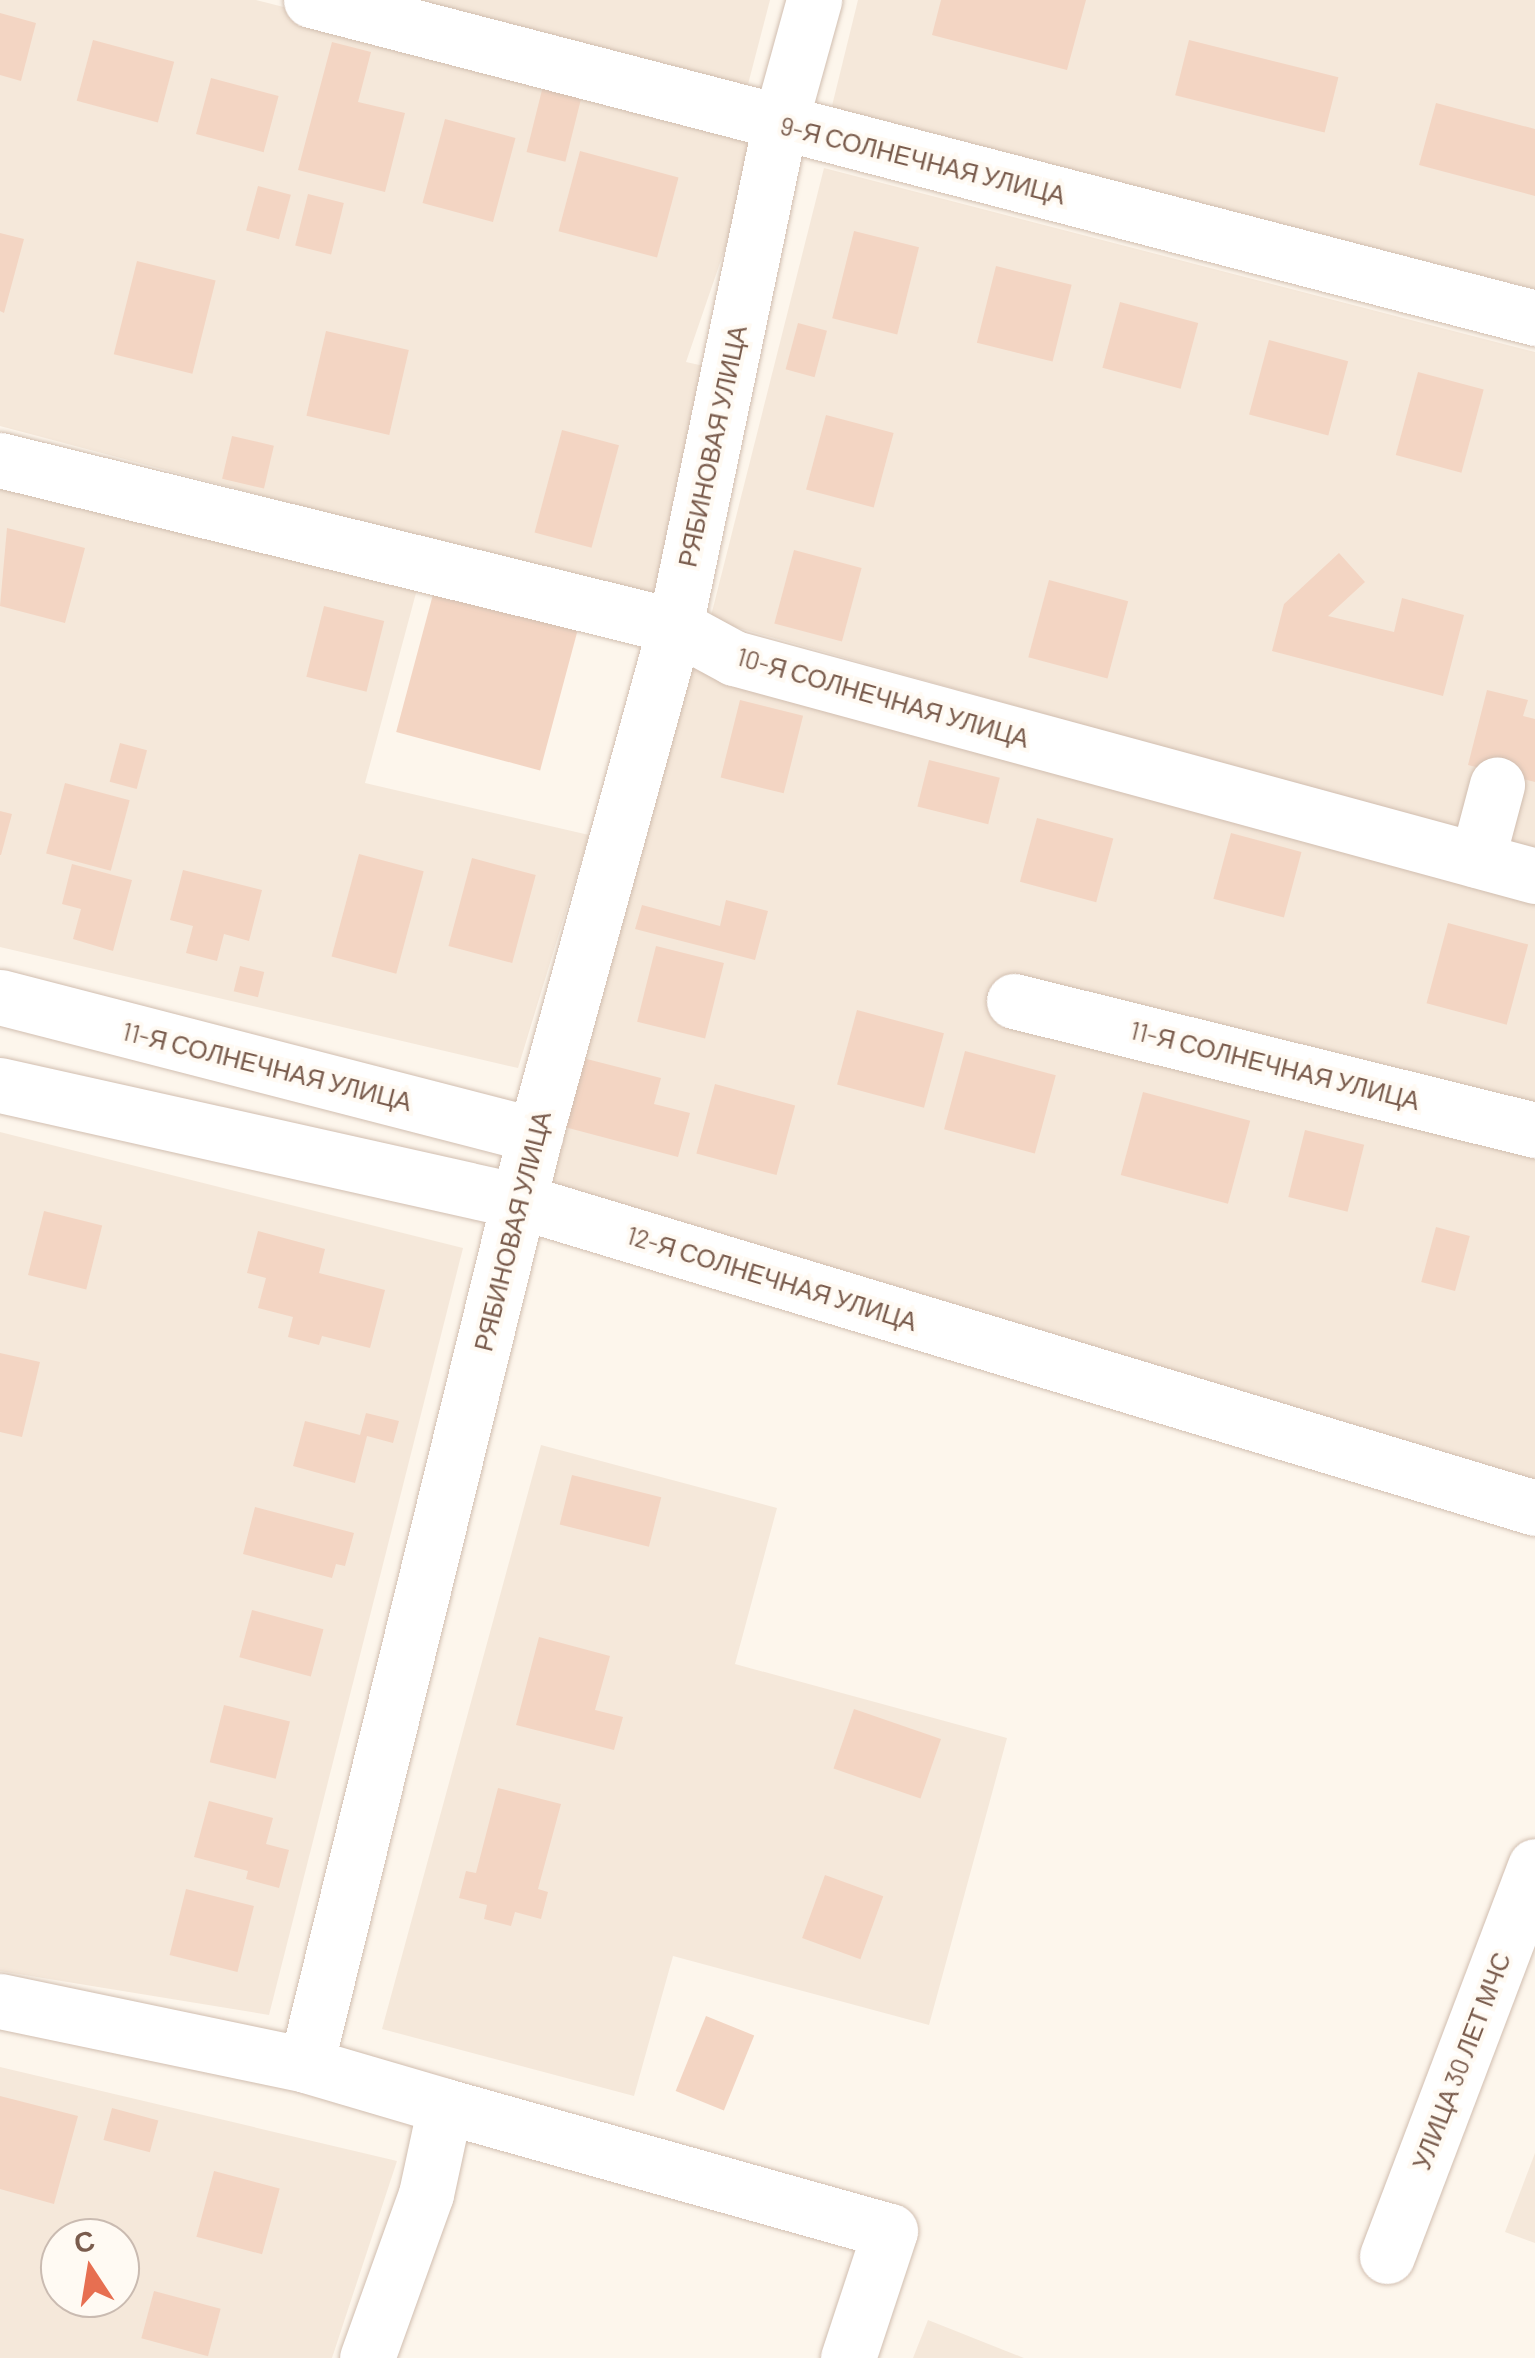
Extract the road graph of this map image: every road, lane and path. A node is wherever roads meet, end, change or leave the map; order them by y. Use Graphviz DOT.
graph roads {
  1 [pos="311,0"];
  2 [pos="814,0"];
  3 [pos="780,123"];
  4 [pos="1535,318"];
  5 [pos="0,460"];
  6 [pos="675,626"];
  7 [pos="1497,785"];
  8 [pos="1477,860"];
  9 [pos="1535,876"];
  10 [pos="0,998"];
  11 [pos="1014,1001"];
  12 [pos="0,1084"];
  13 [pos="1535,1130"];
  14 [pos="535,1136"];
  15 [pos="519,1201"];
  16 [pos="1535,1508"];
  17 [pos="1535,1866"];
  18 [pos="0,2002"];
  19 [pos="306,2065"];
  20 [pos="445,2106"];
  21 [pos="1388,2256"];
  22 [pos="367,2358"];
  23 [pos="848,2358"];
  1 -- 3 [label="street, 9-Я СОЛНЕЧНАЯ УЛИЦА"];
  2 -- 3 [label="street, РЯБИНОВАЯ УЛИЦА"];
  3 -- 4 [label="street, 9-Я СОЛНЕЧНАЯ УЛИЦА"];
  3 -- 6 [label="street, РЯБИНОВАЯ УЛИЦА"];
  5 -- 6 [label="street, 10-Я СОЛНЕЧНАЯ УЛИЦА"];
  6 -- 8 [label="street, 10-Я СОЛНЕЧНАЯ УЛИЦА"];
  6 -- 14 [label="street, РЯБИНОВАЯ УЛИЦА"];
  7 -- 8 [label="street"];
  8 -- 9 [label="street, 10-Я СОЛНЕЧНАЯ УЛИЦА"];
  10 -- 14 [label="street, 11-Я СОЛНЕЧНАЯ УЛИЦА"];
  11 -- 13 [label="street, 11-Я СОЛНЕЧНАЯ УЛИЦА"];
  12 -- 15 [label="street, 12-Я СОЛНЕЧНАЯ УЛИЦА"];
  14 -- 15 [label="street, РЯБИНОВАЯ УЛИЦА"];
  15 -- 16 [label="street, 12-Я СОЛНЕЧНАЯ УЛИЦА"];
  15 -- 19 [label="street, РЯБИНОВАЯ УЛИЦА"];
  17 -- 21 [label="street, УЛИЦА 30 ЛЕТ МЧС"];
  18 -- 19 [label="street"];
  19 -- 20 [label="street"];
  20 -- 22 [label="street"];
  20 -- 23 [label="street"];
}
